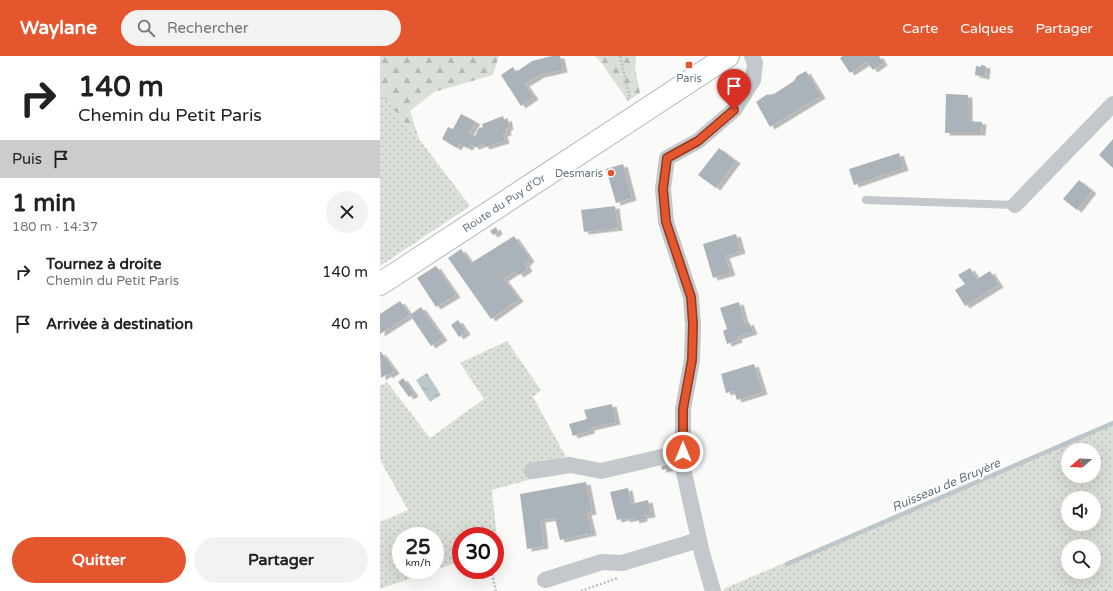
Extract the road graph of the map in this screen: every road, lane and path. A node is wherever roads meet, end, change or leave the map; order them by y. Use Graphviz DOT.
graph roads {
  1 [pos="620,56"];
  2 [pos="728,56"];
  3 [pos="752,56"];
  4 [pos="1113,104"];
  5 [pos="639,115"];
  6 [pos="866,200"];
  7 [pos="1015,205"];
  8 [pos="380,284"];
  9 [pos="683,452"];
  10 [pos="532,472"];
  11 [pos="699,540"];
  12 [pos="493,579"];
  13 [pos="545,580"];
  14 [pos="496,591"];
  15 [pos="713,591"];
  1 -- 5 [label="path"];
  2 -- 5 [label="main road, Route du Puy d'Or"];
  3 -- 9 [label="street"];
  4 -- 7 [label="street"];
  5 -- 8 [label="main road, Route du Puy d'Or"];
  6 -- 7 [label="lane"];
  9 -- 10 [label="street"];
  9 -- 11 [label="street"];
  11 -- 13 [label="street"];
  11 -- 15 [label="street"];
  12 -- 14 [label="path"];
}
